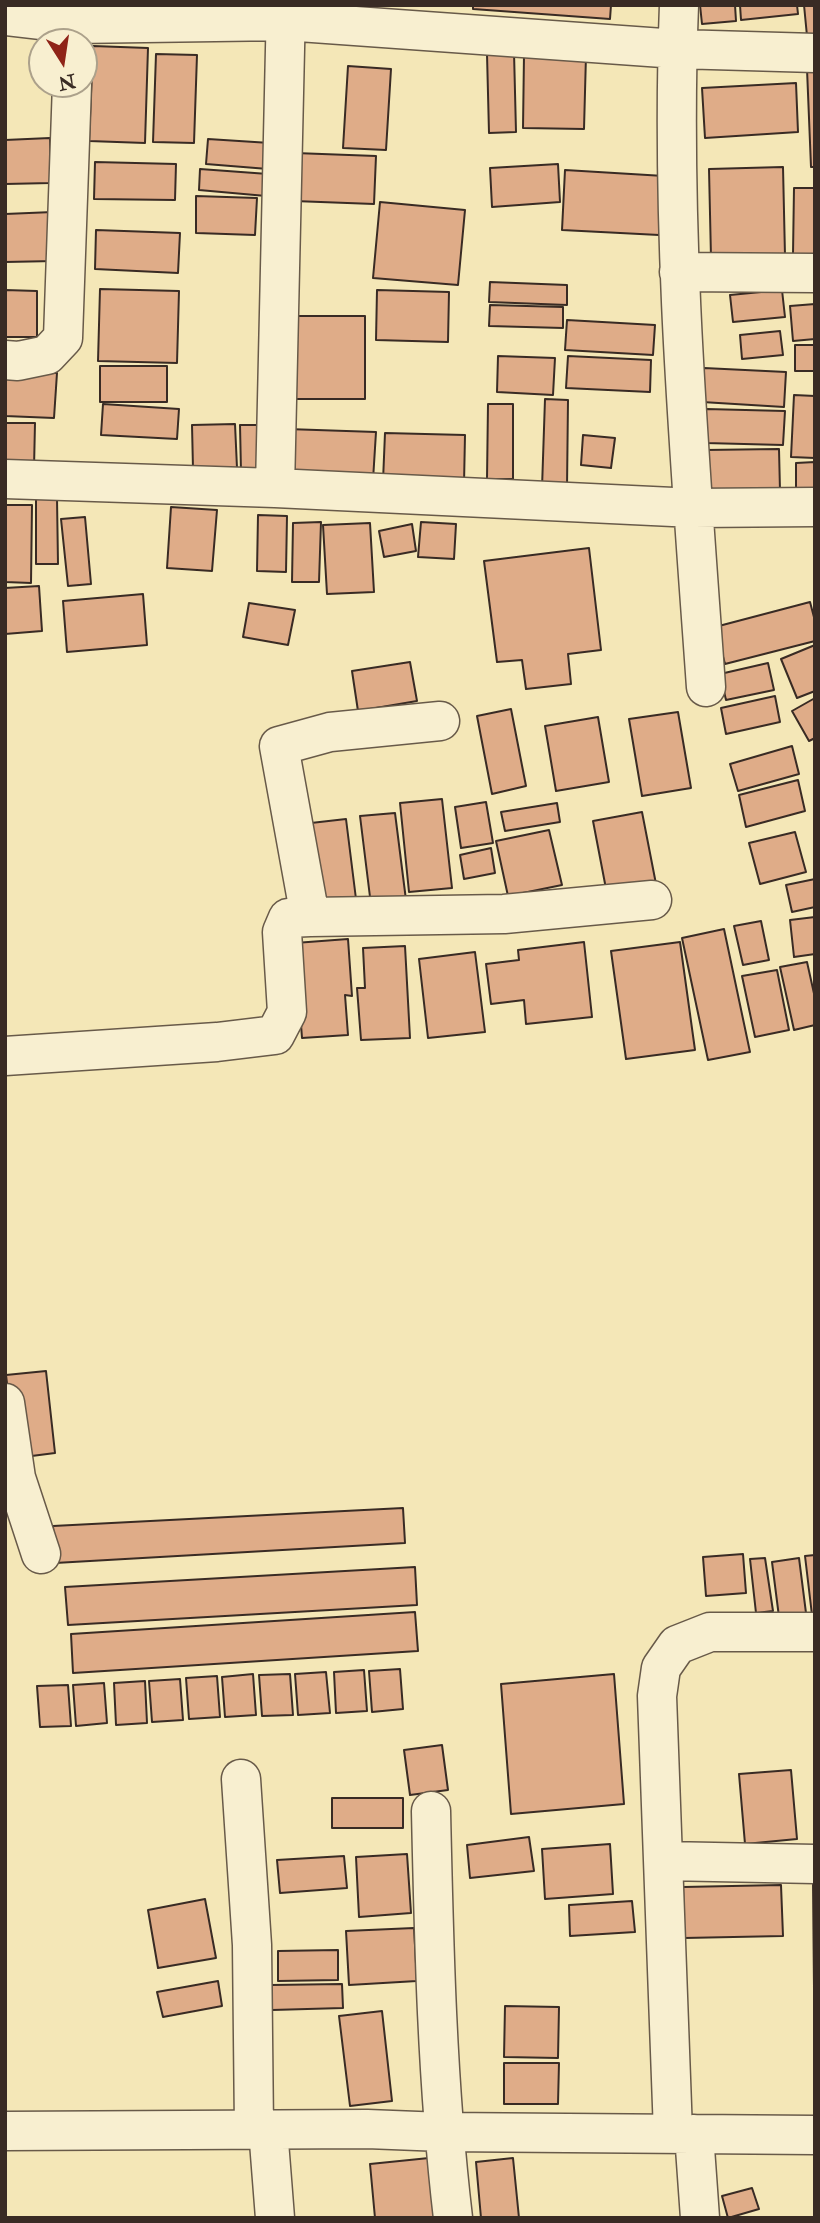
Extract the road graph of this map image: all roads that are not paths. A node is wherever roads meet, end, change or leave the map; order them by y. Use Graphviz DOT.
graph roads {
  1 [pos="679,5"];
  2 [pos="285,13"];
  3 [pos="5,16"];
  4 [pos="53,28"];
  5 [pos="98,31"];
  6 [pos="677,49"];
  7 [pos="815,53"];
  8 [pos="72,98"];
  9 [pos="679,272"];
  10 [pos="815,273"];
  11 [pos="5,360"];
  12 [pos="5,479"];
  13 [pos="275,488"];
  14 [pos="815,507"];
  15 [pos="694,508"];
  16 [pos="706,687"];
  17 [pos="440,722"];
  18 [pos="652,900"];
  19 [pos="310,917"];
  20 [pos="5,1056"];
  21 [pos="5,1403"];
  22 [pos="41,1554"];
  23 [pos="815,1632"];
  24 [pos="242,1779"];
  25 [pos="431,1811"];
  26 [pos="664,1861"];
  27 [pos="815,1864"];
  28 [pos="261,2129"];
  29 [pos="5,2131"];
  30 [pos="443,2132"];
  31 [pos="683,2134"];
  32 [pos="815,2136"];
  33 [pos="275,2218"];
  34 [pos="453,2218"];
  35 [pos="700,2218"];
  1 -- 6 [label="street"];
  2 -- 5 [label="street"];
  2 -- 6 [label="street"];
  2 -- 13 [label="street"];
  3 -- 4 [label="street"];
  6 -- 7 [label="street"];
  6 -- 9 [label="street"];
  8 -- 11 [label="street"];
  9 -- 10 [label="street"];
  9 -- 15 [label="street"];
  12 -- 13 [label="street"];
  13 -- 15 [label="street"];
  14 -- 15 [label="street"];
  15 -- 16 [label="street"];
  17 -- 19 [label="street"];
  18 -- 19 [label="street"];
  19 -- 20 [label="street"];
  21 -- 22 [label="street"];
  23 -- 26 [label="street"];
  24 -- 28 [label="street"];
  25 -- 30 [label="street"];
  26 -- 27 [label="street"];
  26 -- 31 [label="street"];
  28 -- 29 [label="street"];
  28 -- 30 [label="street"];
  28 -- 33 [label="street"];
  30 -- 31 [label="street"];
  30 -- 34 [label="street"];
  31 -- 32 [label="street"];
  31 -- 35 [label="street"];
}
